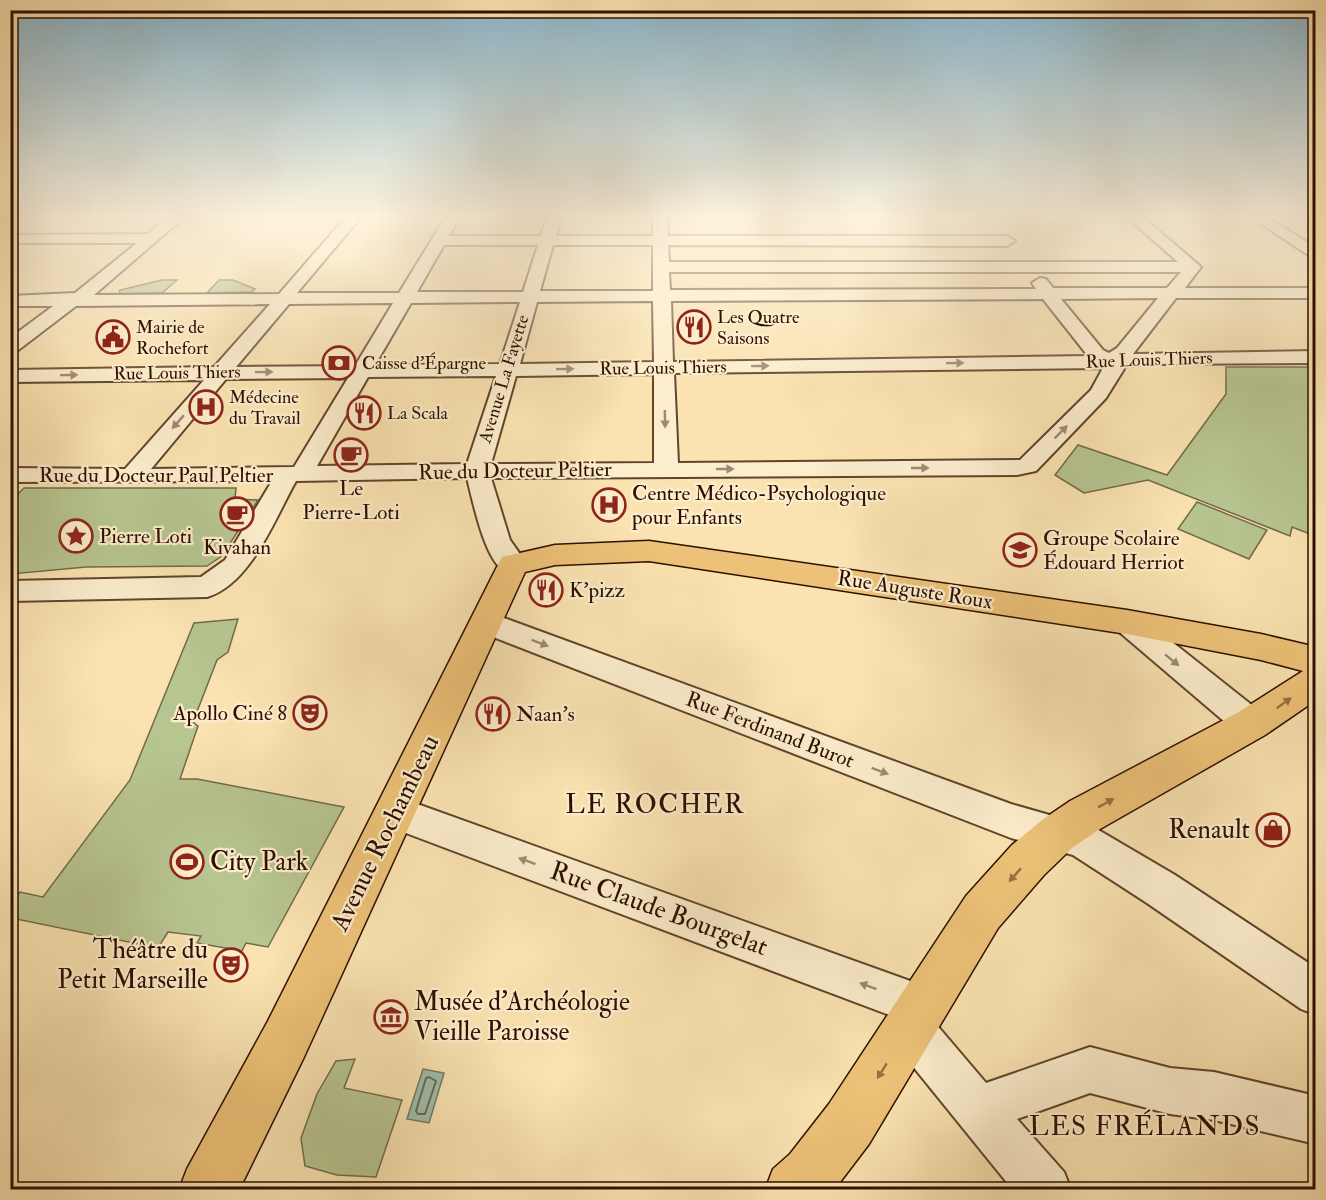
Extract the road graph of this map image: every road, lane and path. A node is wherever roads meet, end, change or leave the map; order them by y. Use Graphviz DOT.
graph roads {
  1 [pos="108,274"];
  2 [pos="305,274"];
  3 [pos="419,274"];
  4 [pos="536,274"];
  5 [pos="662,274"];
  6 [pos="851,274"];
  7 [pos="1034,274"];
  8 [pos="1188,274"];
  9 [pos="1049,293"];
  10 [pos="1174,293"];
  11 [pos="1316,293"];
  12 [pos="858,294"];
  13 [pos="663,296"];
  14 [pos="405,298"];
  15 [pos="529,298"];
  16 [pos="284,299"];
  17 [pos="10,301"];
  18 [pos="71,301"];
  19 [pos="10,347"];
  20 [pos="1316,357"];
  21 [pos="1109,362"];
  22 [pos="664,368"];
  23 [pos="507,370"];
  24 [pos="362,371"];
  25 [pos="221,373"];
  26 [pos="10,376"];
  27 [pos="666,470"];
  28 [pos="477,471"];
  29 [pos="10,474"];
  30 [pos="294,474"];
  31 [pos="132,476"];
  32 [pos="513,564"];
  33 [pos="10,591"];
  34 [pos="485,622"];
  35 [pos="1127,622"];
  36 [pos="1316,661"];
  37 [pos="1316,681"];
  38 [pos="1251,724"];
  39 [pos="395,812"];
  40 [pos="1057,834"];
  41 [pos="1316,994"];
  42 [pos="916,1017"];
  43 [pos="977,1110"];
  44 [pos="1316,1120"];
  45 [pos="207,1190"];
  46 [pos="794,1190"];
  47 [pos="1046,1190"];
  1 -- 18 [label="street"];
  2 -- 16 [label="street"];
  3 -- 14 [label="street"];
  4 -- 15 [label="street, Avenue La Fayette"];
  5 -- 13 [label="street"];
  6 -- 12 [label="street"];
  7 -- 9 [label="street"];
  8 -- 10 [label="street"];
  9 -- 10 [label="street"];
  9 -- 12 [label="street"];
  9 -- 21 [label="street"];
  10 -- 11 [label="street"];
  10 -- 21 [label="street"];
  12 -- 13 [label="street"];
  13 -- 15 [label="street"];
  13 -- 22 [label="street"];
  14 -- 15 [label="street"];
  14 -- 16 [label="street"];
  14 -- 24 [label="street"];
  15 -- 23 [label="street, Avenue La Fayette"];
  16 -- 18 [label="street"];
  16 -- 25 [label="street"];
  17 -- 18 [label="street"];
  18 -- 19 [label="street"];
  20 -- 21 [label="street, Rue Louis Thiers"];
  22 -- 21 [label="street, Rue Louis Thiers, one-way"];
  27 -- 21 [label="street, Rue du Docteur Peltier, one-way"];
  23 -- 22 [label="street, Rue Louis Thiers, one-way"];
  22 -- 27 [label="street, one-way"];
  23 -- 24 [label="street, Rue Louis Thiers"];
  23 -- 28 [label="street, Avenue La Fayette"];
  25 -- 24 [label="street, Rue Louis Thiers, one-way"];
  24 -- 30 [label="street"];
  26 -- 25 [label="street, Rue Louis Thiers, one-way"];
  25 -- 31 [label="street, one-way"];
  27 -- 28 [label="street, Rue du Docteur Peltier"];
  28 -- 30 [label="street, Rue du Docteur Peltier"];
  28 -- 32 [label="street"];
  29 -- 31 [label="street, Rue du Docteur Paul Peltier"];
  30 -- 31 [label="street, Rue du Docteur Paul Peltier"];
  30 -- 33 [label="street"];
  32 -- 34 [label="main road, Avenue Rochambeau"];
  32 -- 35 [label="main road, Rue Auguste Roux"];
  34 -- 39 [label="main road, Avenue Rochambeau"];
  34 -- 40 [label="street, Rue Ferdinand Burot, one-way"];
  35 -- 36 [label="main road, Rue Auguste Roux"];
  35 -- 38 [label="street, one-way"];
  38 -- 37 [label="main road, one-way"];
  40 -- 38 [label="main road, one-way"];
  42 -- 39 [label="street, Rue Claude Bourgelat, one-way"];
  39 -- 45 [label="main road, Avenue Rochambeau"];
  40 -- 41 [label="street, Rue Ferdinand Burot"];
  40 -- 42 [label="main road, one-way"];
  42 -- 43 [label="street"];
  42 -- 46 [label="main road, one-way"];
  43 -- 44 [label="street"];
  43 -- 47 [label="street"];
}
